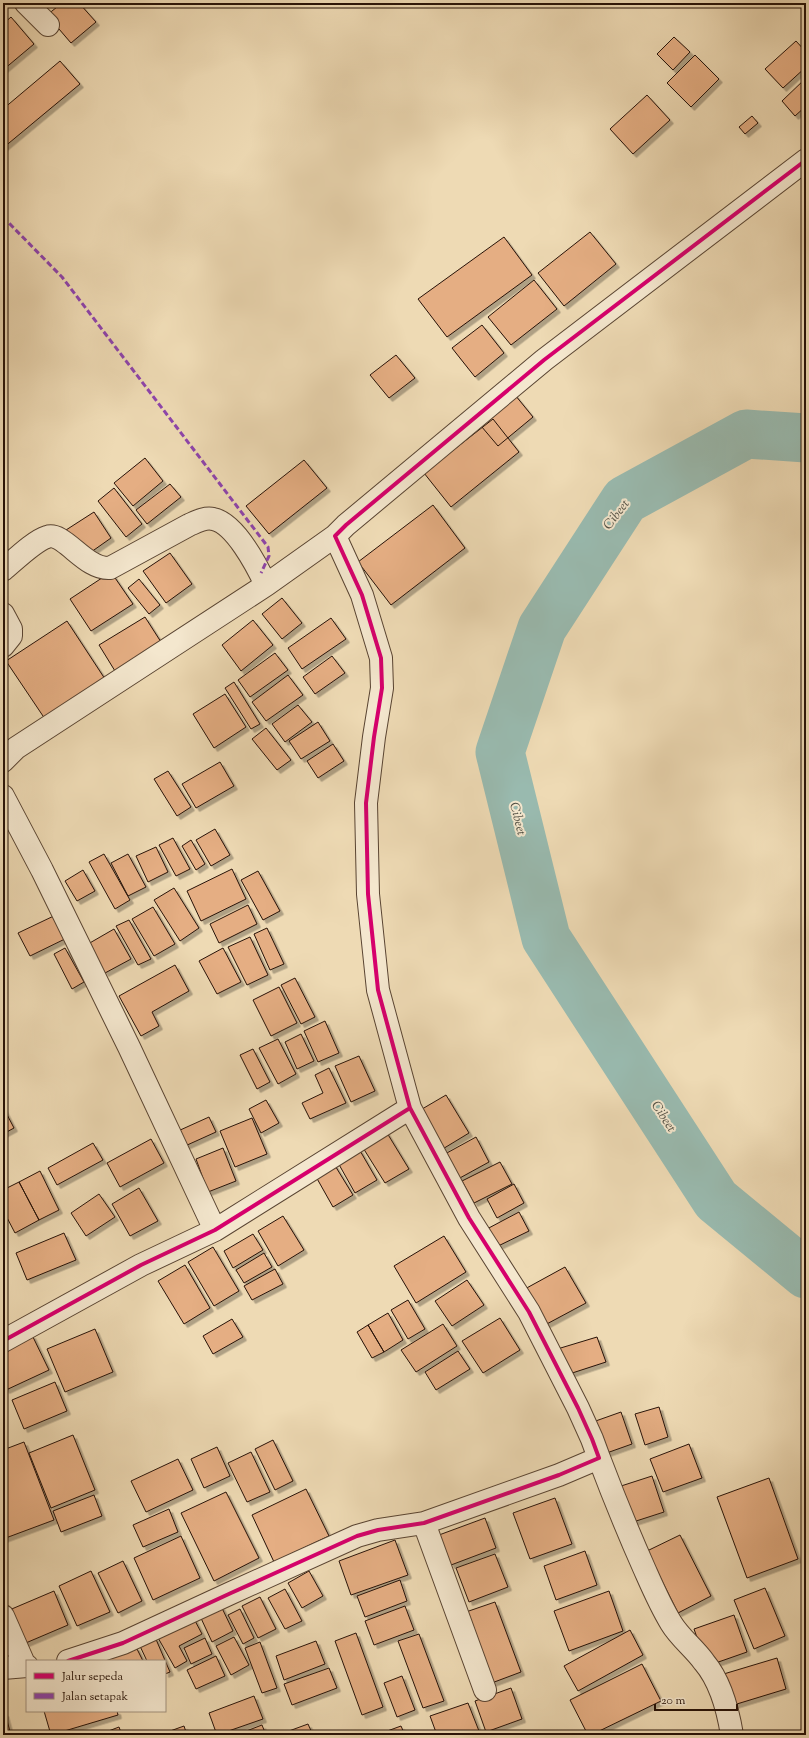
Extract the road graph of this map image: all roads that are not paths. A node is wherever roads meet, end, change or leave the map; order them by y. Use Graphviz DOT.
graph roads {
  1 [pos="26,3"];
  2 [pos="48,26"];
  3 [pos="806,160"];
  4 [pos="335,536"];
  5 [pos="3,570"];
  6 [pos="266,585"];
  7 [pos="3,614"];
  8 [pos="3,646"];
  9 [pos="3,761"];
  10 [pos="3,796"];
  11 [pos="410,1108"];
  12 [pos="215,1230"];
  13 [pos="3,1341"];
  14 [pos="598,1458"];
  15 [pos="424,1523"];
  16 [pos="3,1616"];
  17 [pos="71,1660"];
  18 [pos="26,1666"];
  19 [pos="3,1668"];
  20 [pos="485,1690"];
  21 [pos="732,1735"];
  1 -- 2 [label="street"];
  3 -- 4 [label="street"];
  4 -- 6 [label="street"];
  4 -- 11 [label="street"];
  5 -- 6 [label="street"];
  6 -- 9 [label="street"];
  7 -- 8 [label="street"];
  10 -- 12 [label="street"];
  11 -- 12 [label="street"];
  11 -- 14 [label="street"];
  12 -- 13 [label="street"];
  14 -- 15 [label="street"];
  14 -- 21 [label="street"];
  15 -- 17 [label="street"];
  15 -- 20 [label="street"];
  16 -- 18 [label="street"];
  18 -- 19 [label="street"];
}
